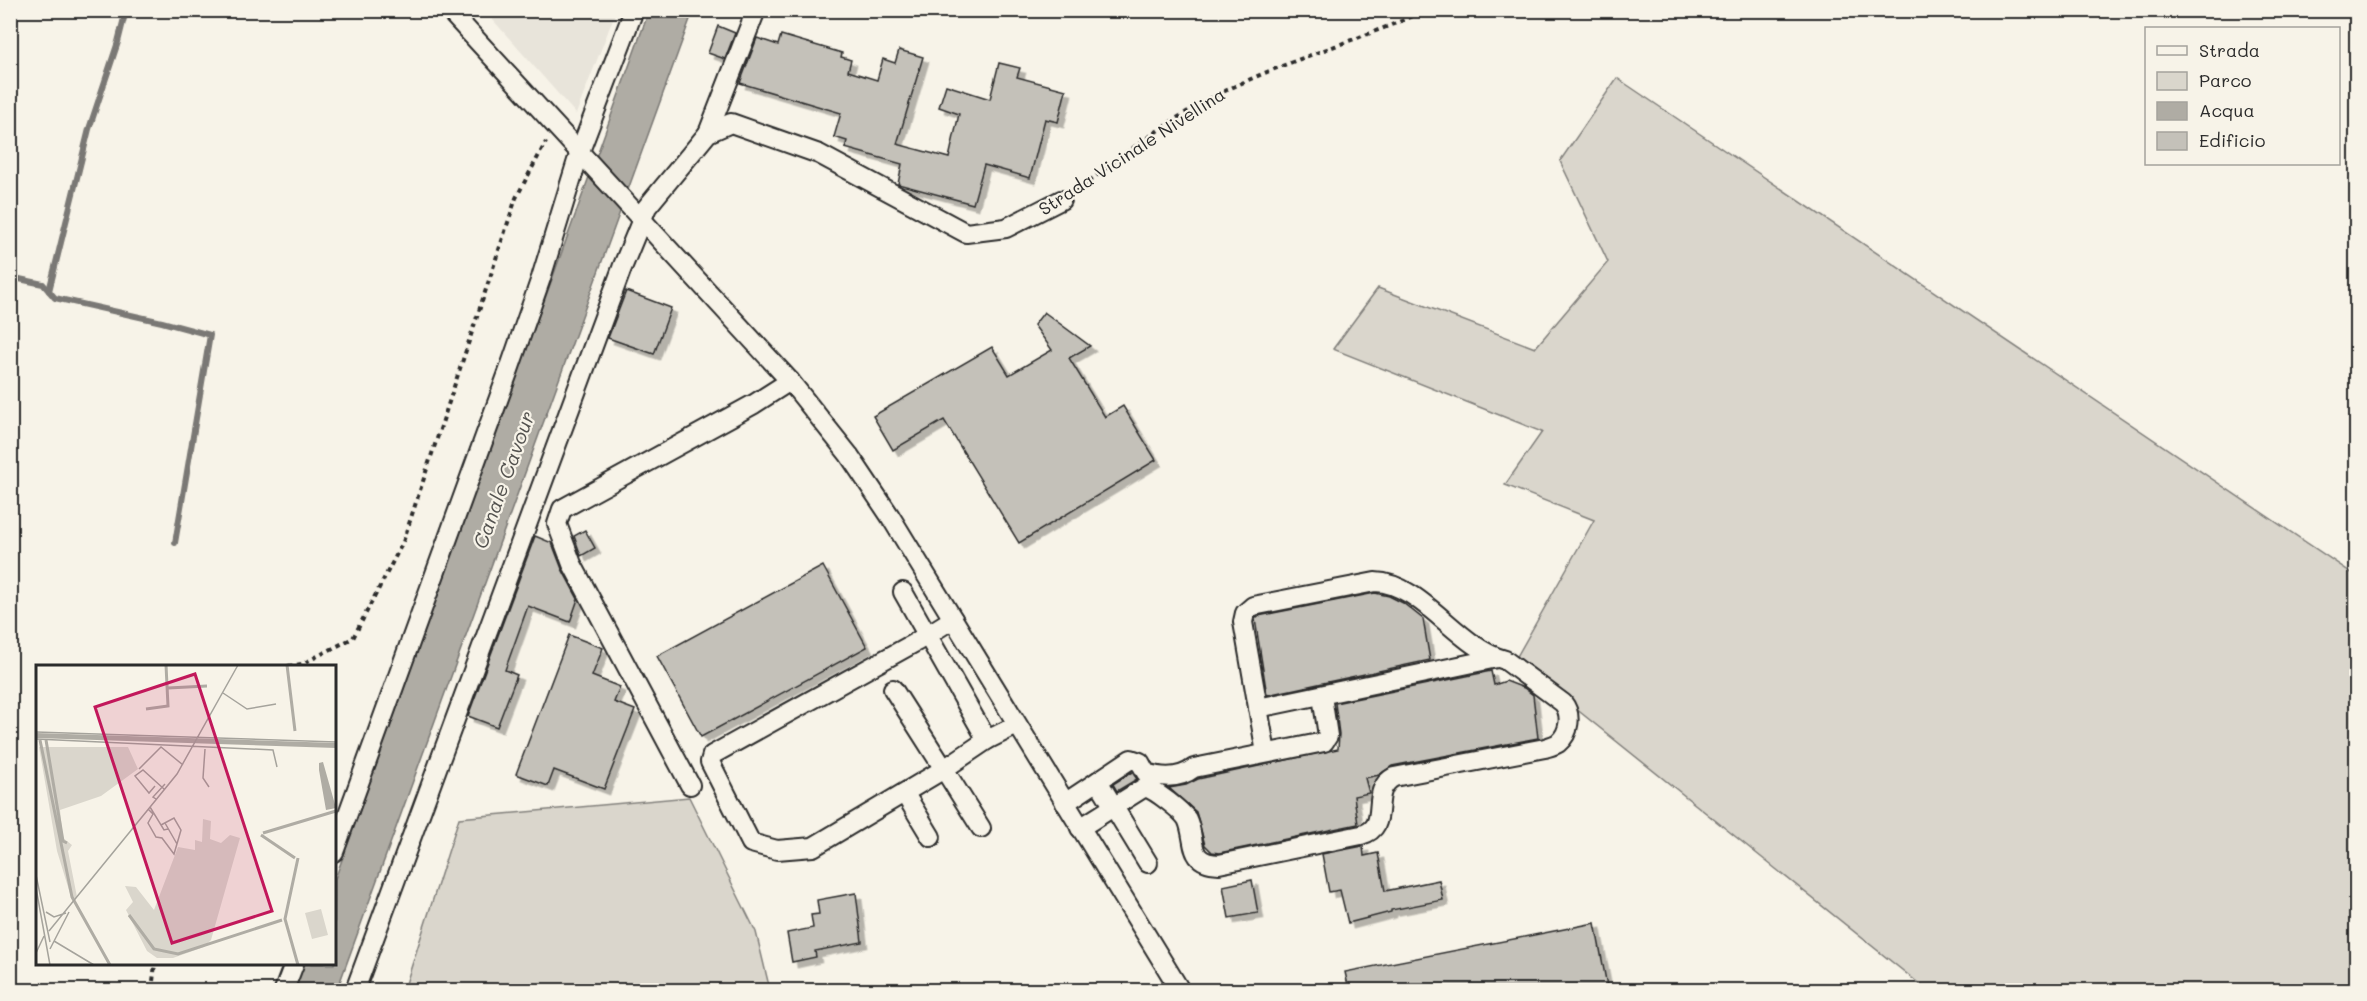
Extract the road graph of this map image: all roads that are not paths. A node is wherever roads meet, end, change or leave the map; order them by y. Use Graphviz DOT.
graph roads {
  1 [pos="449,10"];
  2 [pos="634,10"];
  3 [pos="756,10"];
  4 [pos="708,134"];
  5 [pos="584,156"];
  6 [pos="1061,200"];
  7 [pos="637,214"];
  8 [pos="790,381"];
  9 [pos="903,592"];
  10 [pos="953,619"];
  11 [pos="927,635"];
  12 [pos="1497,658"];
  13 [pos="893,689"];
  14 [pos="1322,696"];
  15 [pos="1258,708"];
  16 [pos="1017,725"];
  17 [pos="987,740"];
  18 [pos="1266,753"];
  19 [pos="944,770"];
  20 [pos="1098,781"];
  21 [pos="690,785"];
  22 [pos="905,794"];
  23 [pos="1065,802"];
  24 [pos="1113,807"];
  25 [pos="981,828"];
  26 [pos="1080,828"];
  27 [pos="931,837"];
  28 [pos="336,846"];
  29 [pos="1148,863"];
  30 [pos="293,965"];
  31 [pos="284,990"];
  32 [pos="355,990"];
  33 [pos="1180,990"];
  1 -- 5 [label="street"];
  2 -- 5 [label="street"];
  3 -- 4 [label="street"];
  4 -- 6 [label="street, Strada Vicinale Nivellina"];
  4 -- 7 [label="street"];
  5 -- 7 [label="street"];
  5 -- 28 [label="street"];
  7 -- 8 [label="street"];
  7 -- 32 [label="street"];
  8 -- 10 [label="street"];
  8 -- 21 [label="street"];
  9 -- 11 [label="street"];
  10 -- 11 [label="street"];
  10 -- 16 [label="street"];
  11 -- 17 [label="street"];
  11 -- 22 [label="street"];
  12 -- 14 [label="street"];
  12 -- 15 [label="street"];
  12 -- 24 [label="street"];
  13 -- 19 [label="street"];
  14 -- 15 [label="street"];
  14 -- 18 [label="street"];
  15 -- 18 [label="street"];
  16 -- 17 [label="street"];
  16 -- 23 [label="street"];
  17 -- 19 [label="street"];
  18 -- 20 [label="street"];
  19 -- 22 [label="street"];
  19 -- 25 [label="street"];
  20 -- 23 [label="street"];
  20 -- 24 [label="street"];
  22 -- 27 [label="street"];
  23 -- 26 [label="street"];
  24 -- 26 [label="street"];
  24 -- 29 [label="street"];
  26 -- 33 [label="street"];
  30 -- 31 [label="street"];
}
